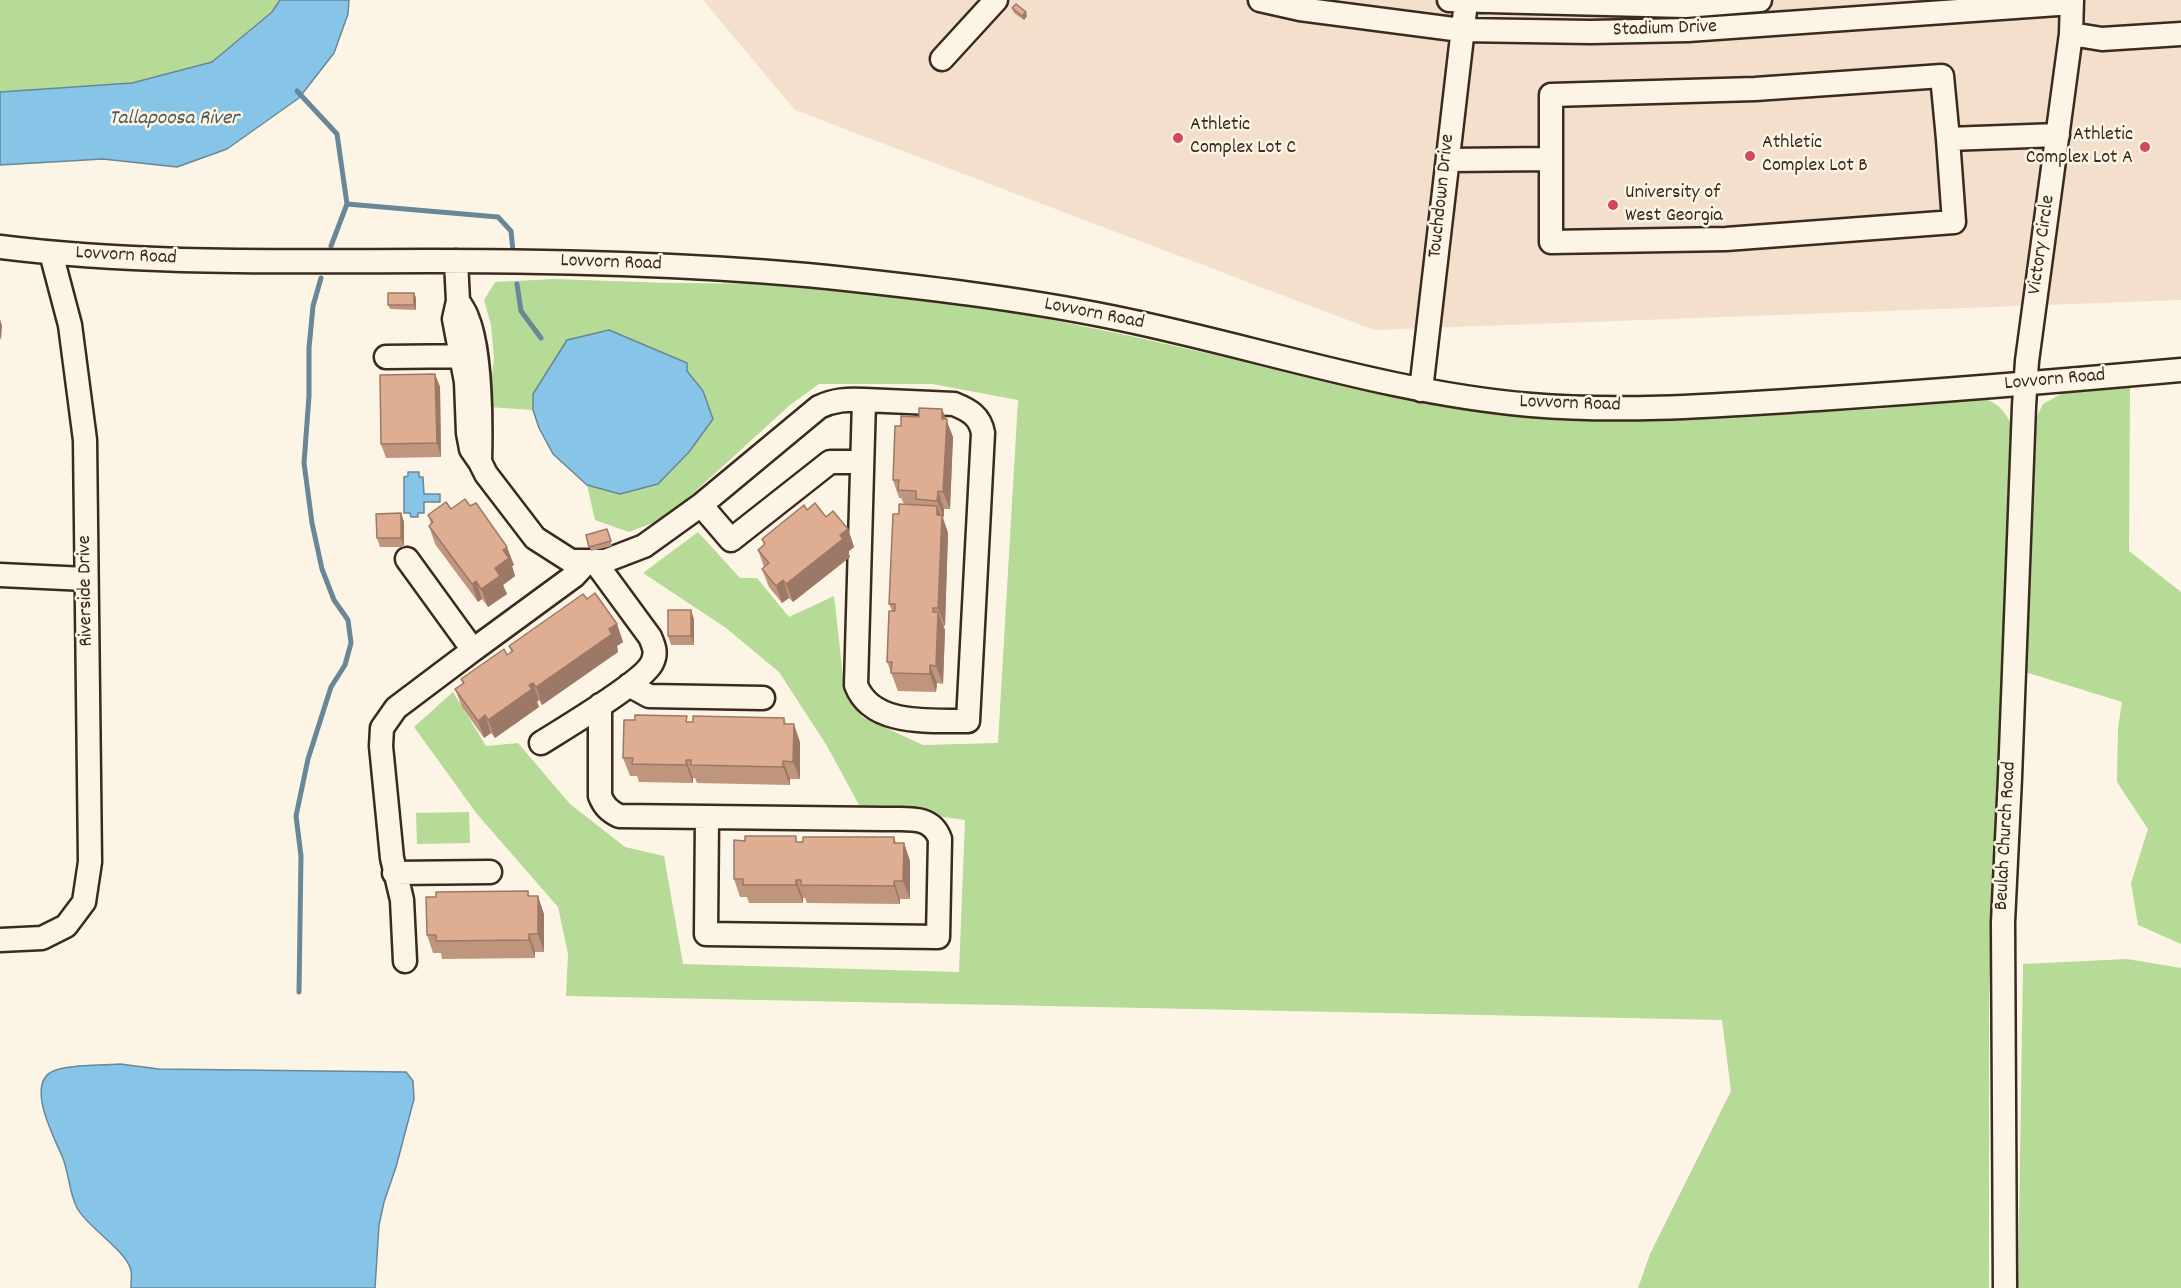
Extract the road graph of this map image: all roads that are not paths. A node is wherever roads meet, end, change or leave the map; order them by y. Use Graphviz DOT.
graph roads {
  1 [pos="996,0"];
  2 [pos="1260,0"];
  3 [pos="1760,0"];
  4 [pos="1458,1"];
  5 [pos="2072,2"];
  6 [pos="1461,30"];
  7 [pos="2071,34"];
  8 [pos="2181,34"];
  9 [pos="942,59"];
  10 [pos="2058,135"];
  11 [pos="1948,139"];
  12 [pos="1551,159"];
  13 [pos="1448,160"];
  14 [pos="0,247"];
  15 [pos="51,253"];
  16 [pos="456,261"];
  17 [pos="468,356"];
  18 [pos="386,357"];
  19 [pos="2181,370"];
  20 [pos="2025,384"];
  21 [pos="1421,390"];
  22 [pos="864,399"];
  23 [pos="861,462"];
  24 [pos="701,505"];
  25 [pos="407,559"];
  26 [pos="591,562"];
  27 [pos="0,575"];
  28 [pos="86,579"];
  29 [pos="473,650"];
  30 [pos="629,685"];
  31 [pos="764,698"];
  32 [pos="600,705"];
  33 [pos="541,743"];
  34 [pos="707,817"];
  35 [pos="490,872"];
  36 [pos="394,873"];
  37 [pos="0,940"];
  38 [pos="405,961"];
  39 [pos="2005,1288"];
  1 -- 9 [label="street"];
  2 -- 6 [label="street, Stadium Drive"];
  3 -- 4 [label="street, Stadium Drive"];
  4 -- 6 [label="street, Touchdown Drive"];
  5 -- 6 [label="street, Stadium Drive"];
  5 -- 7 [label="street, Victory Circle"];
  6 -- 13 [label="street, Touchdown Drive"];
  7 -- 8 [label="street"];
  7 -- 10 [label="street, Victory Circle"];
  10 -- 11 [label="street"];
  10 -- 20 [label="street, Victory Circle"];
  11 -- 12 [label="street"];
  11 -- 12 [label="street"];
  12 -- 13 [label="street"];
  13 -- 21 [label="street, Touchdown Drive"];
  14 -- 15 [label="street, Lovvorn Road"];
  15 -- 16 [label="street, Lovvorn Road"];
  15 -- 28 [label="street, Riverside Drive"];
  16 -- 17 [label="street"];
  16 -- 21 [label="street, Lovvorn Road"];
  17 -- 18 [label="street"];
  17 -- 26 [label="street"];
  19 -- 20 [label="street, Lovvorn Road"];
  20 -- 21 [label="street, Lovvorn Road"];
  20 -- 39 [label="street, Beulah Church Road"];
  22 -- 23 [label="street"];
  22 -- 23 [label="street"];
  22 -- 24 [label="street"];
  23 -- 24 [label="street"];
  24 -- 26 [label="street"];
  25 -- 29 [label="street"];
  26 -- 29 [label="street"];
  26 -- 30 [label="street"];
  27 -- 28 [label="street"];
  28 -- 37 [label="street, Riverside Drive"];
  29 -- 36 [label="street"];
  30 -- 31 [label="street"];
  30 -- 32 [label="street"];
  32 -- 33 [label="street"];
  32 -- 34 [label="street"];
  34 -- 34 [label="street"];
  35 -- 36 [label="street"];
  36 -- 38 [label="street"];
}
